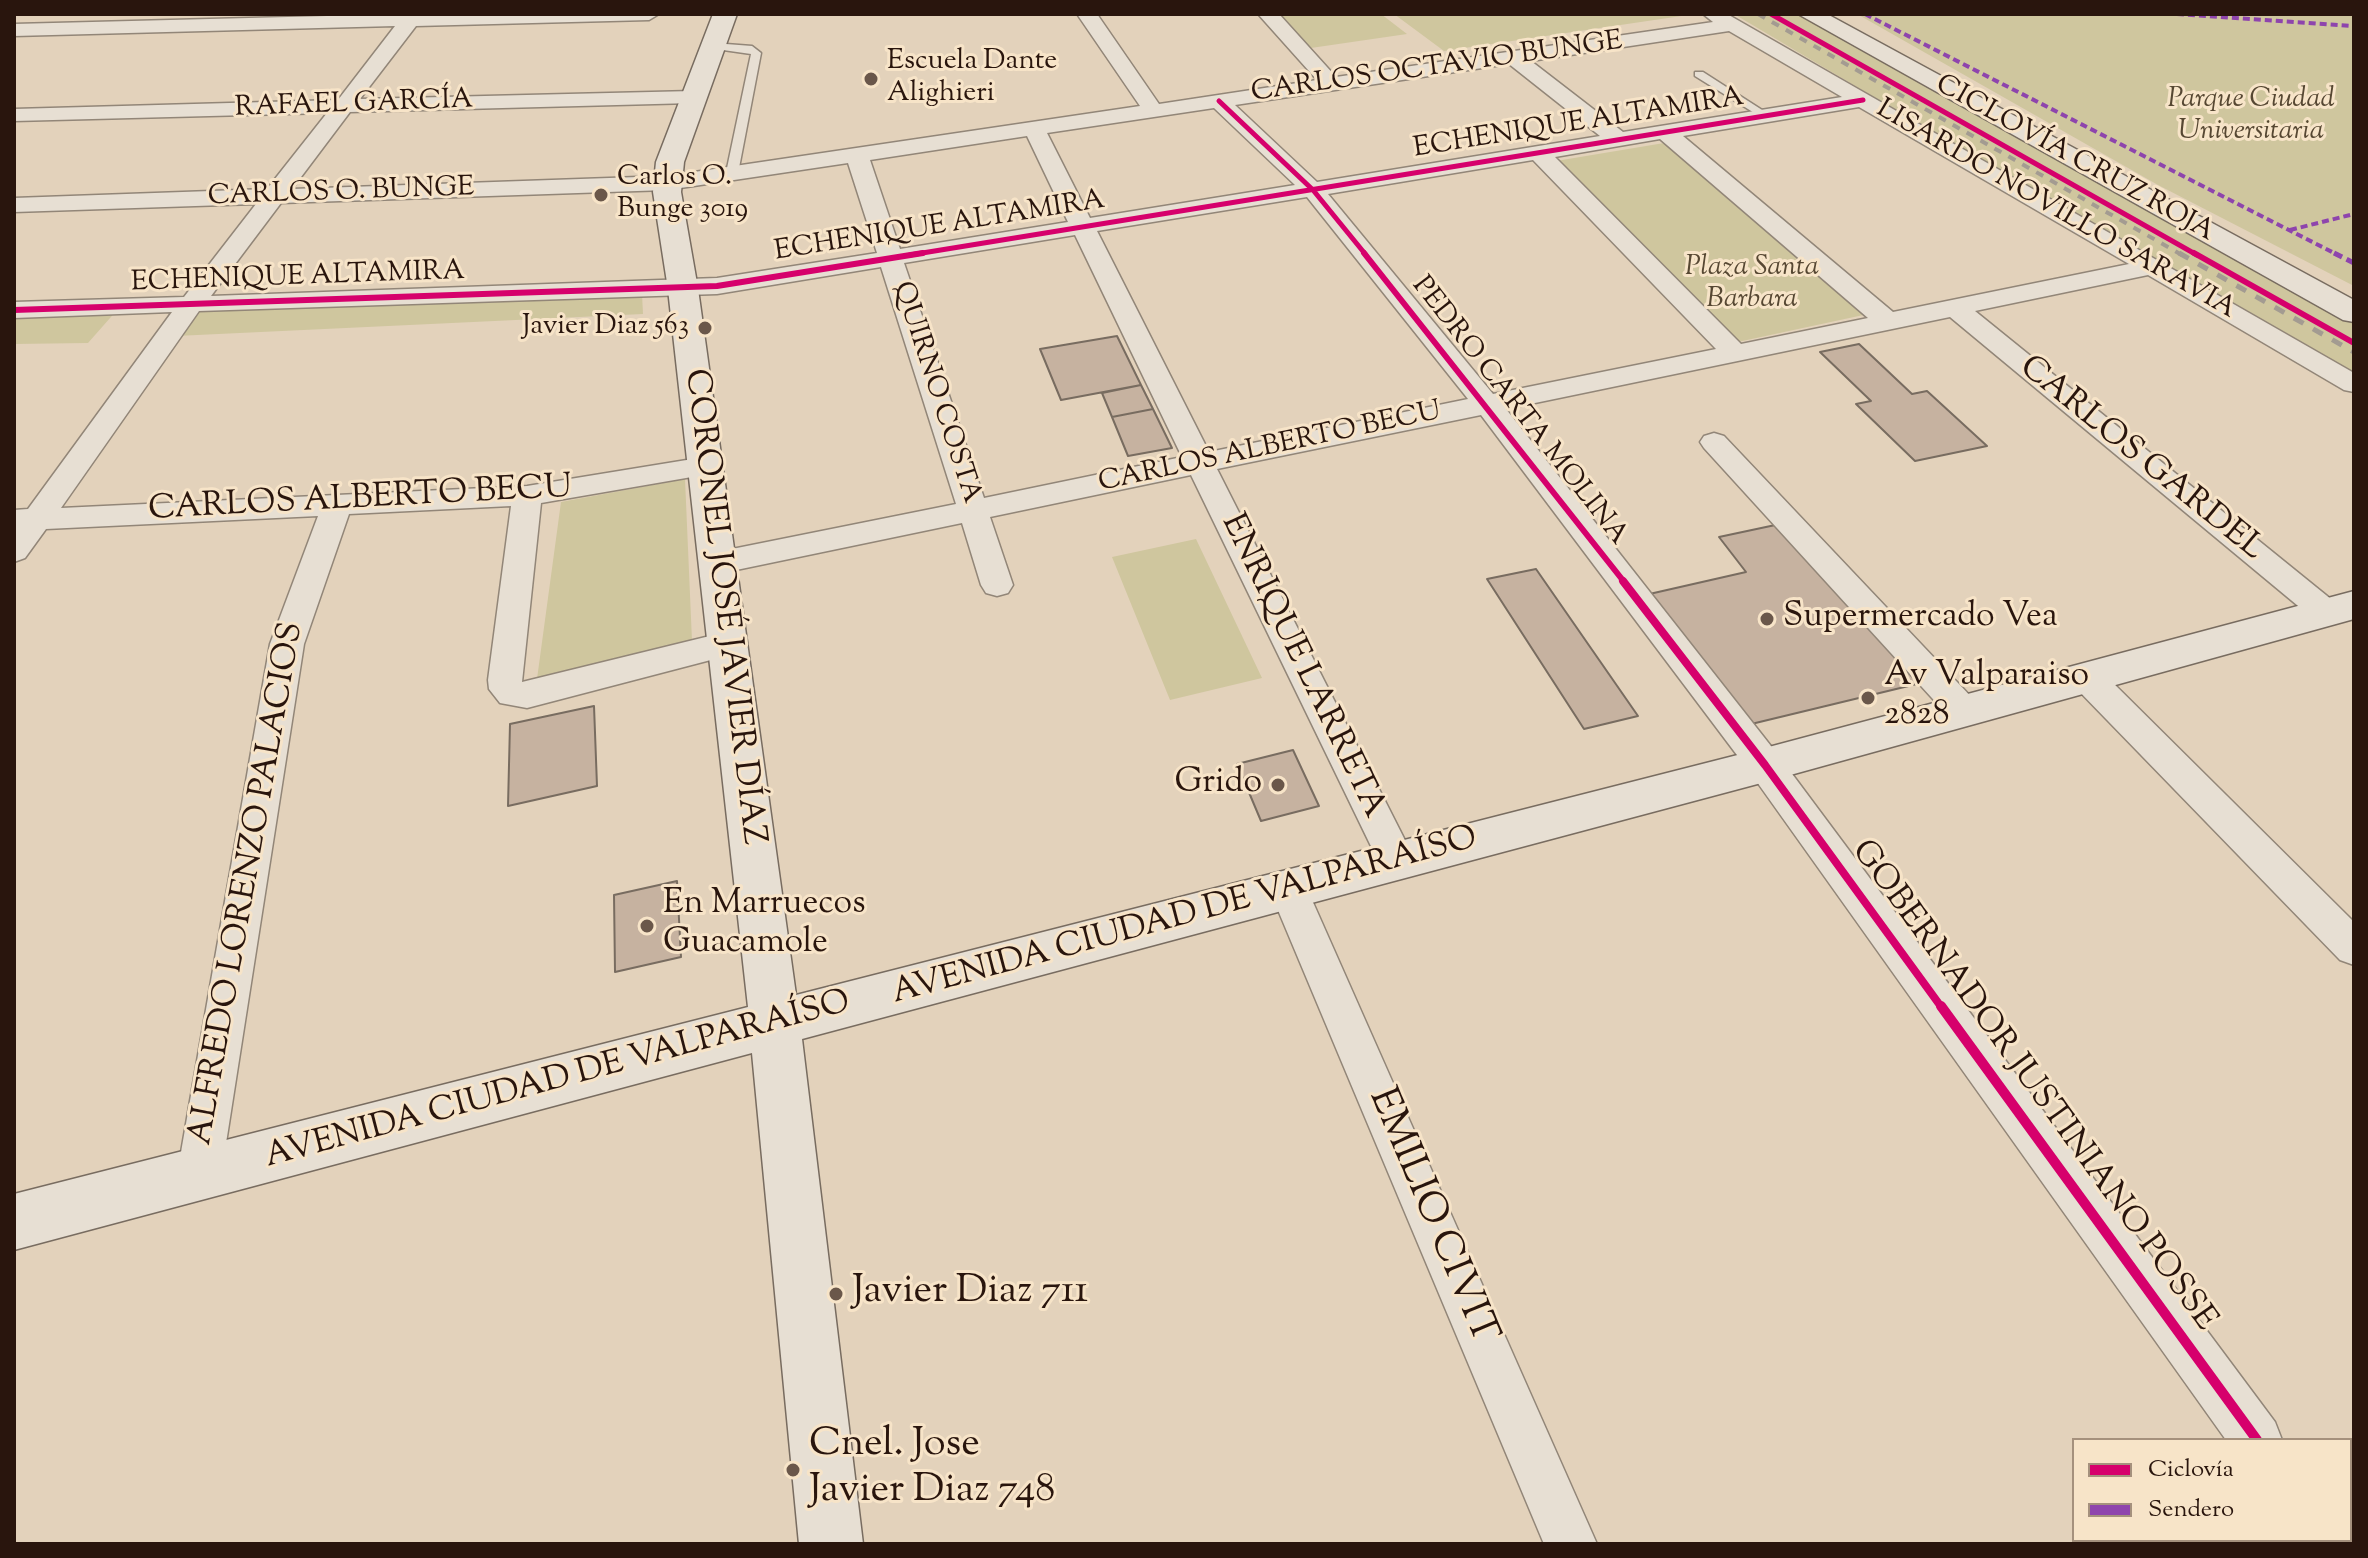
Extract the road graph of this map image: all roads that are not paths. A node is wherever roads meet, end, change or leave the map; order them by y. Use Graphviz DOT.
graph roads {
  1 [pos="50,14"];
  2 [pos="649,14"];
  3 [pos="725,14"];
  4 [pos="1087,14"];
  5 [pos="1268,14"];
  6 [pos="1810,14"];
  7 [pos="412,17"];
  8 [pos="1723,19"];
  9 [pos="23,30"];
  10 [pos="14,45"];
  11 [pos="713,46"];
  12 [pos="1513,57"];
  13 [pos="1699,74"];
  14 [pos="1331,84"];
  15 [pos="693,97"];
  16 [pos="1863,100"];
  17 [pos="1219,101"];
  18 [pos="347,106"];
  19 [pos="1153,110"];
  20 [pos="14,115"];
  21 [pos="1768,117"];
  22 [pos="1034,128"];
  23 [pos="1666,133"];
  24 [pos="1620,141"];
  25 [pos="1539,153"];
  26 [pos="857,155"];
  27 [pos="732,173"];
  28 [pos="667,183"];
  29 [pos="1313,190"];
  30 [pos="277,196"];
  31 [pos="14,205"];
  32 [pos="1084,228"];
  33 [pos="891,258"];
  34 [pos="2153,267"];
  35 [pos="683,289"];
  36 [pos="191,304"];
  37 [pos="1955,308"];
  38 [pos="14,310"];
  39 [pos="2354,312"];
  40 [pos="1889,322"];
  41 [pos="1735,353"];
  42 [pos="2354,384"];
  43 [pos="1487,404"];
  44 [pos="1714,442"];
  45 [pos="1200,463"];
  46 [pos="705,466"];
  47 [pos="527,496"];
  48 [pos="337,505"];
  49 [pos="973,510"];
  50 [pos="24,520"];
  51 [pos="14,551"];
  52 [pos="717,563"];
  53 [pos="997,585"];
  54 [pos="2340,608"];
  55 [pos="726,644"];
  56 [pos="2087,678"];
  57 [pos="1964,711"];
  58 [pos="1765,765"];
  59 [pos="1397,862"];
  60 [pos="1289,891"];
  61 [pos="2354,948"];
  62 [pos="775,1026"];
  63 [pos="199,1175"];
  64 [pos="14,1222"];
  65 [pos="2256,1438"];
  66 [pos="831,1544"];
  67 [pos="1571,1544"];
  1 -- 9 [label="street"];
  2 -- 7 [label="street"];
  3 -- 11 [label="main road, CORONEL JOSÉ JAVIER DÍAZ"];
  4 -- 19 [label="street"];
  5 -- 14 [label="street"];
  6 -- 39 [label="main road"];
  7 -- 9 [label="street"];
  7 -- 18 [label="street"];
  8 -- 12 [label="street, CARLOS OCTAVIO BUNGE"];
  8 -- 16 [label="street, LISARDO NOVILLO SARAVIA"];
  9 -- 10 [label="street"];
  11 -- 15 [label="main road, CORONEL JOSÉ JAVIER DÍAZ"];
  11 -- 27 [label="lane"];
  12 -- 14 [label="street, CARLOS OCTAVIO BUNGE"];
  12 -- 24 [label="street"];
  13 -- 21 [label="lane"];
  14 -- 17 [label="street, CARLOS OCTAVIO BUNGE"];
  15 -- 18 [label="street, RAFAEL GARCÍA"];
  15 -- 28 [label="main road, CORONEL JOSÉ JAVIER DÍAZ"];
  16 -- 21 [label="street, ECHENIQUE ALTAMIRA"];
  16 -- 34 [label="street, LISARDO NOVILLO SARAVIA"];
  17 -- 19 [label="street, CARLOS OCTAVIO BUNGE"];
  17 -- 29 [label="street, PEDRO CARTA MOLINA"];
  18 -- 20 [label="street, RAFAEL GARCÍA"];
  18 -- 30 [label="street"];
  19 -- 22 [label="street, CARLOS OCTAVIO BUNGE"];
  21 -- 23 [label="street, ECHENIQUE ALTAMIRA"];
  22 -- 26 [label="street, CARLOS OCTAVIO BUNGE"];
  22 -- 32 [label="street, ENRIQUE LARRETA"];
  23 -- 24 [label="street, ECHENIQUE ALTAMIRA"];
  23 -- 40 [label="street"];
  24 -- 25 [label="street, ECHENIQUE ALTAMIRA"];
  25 -- 29 [label="street, ECHENIQUE ALTAMIRA"];
  25 -- 41 [label="street"];
  26 -- 27 [label="street, CARLOS OCTAVIO BUNGE"];
  26 -- 33 [label="street, QUIRNO COSTA"];
  27 -- 28 [label="street, CARLOS OCTAVIO BUNGE"];
  28 -- 30 [label="street, CARLOS O. BUNGE"];
  28 -- 35 [label="main road, CORONEL JOSÉ JAVIER DÍAZ"];
  29 -- 32 [label="street, ECHENIQUE ALTAMIRA"];
  29 -- 43 [label="street, PEDRO CARTA MOLINA"];
  30 -- 31 [label="street, CARLOS O. BUNGE"];
  30 -- 36 [label="street"];
  32 -- 33 [label="street, ECHENIQUE ALTAMIRA"];
  32 -- 45 [label="street, ENRIQUE LARRETA"];
  33 -- 35 [label="street, ECHENIQUE ALTAMIRA"];
  33 -- 49 [label="street, QUIRNO COSTA"];
  34 -- 37 [label="street, CARLOS ALBERTO BECU"];
  34 -- 42 [label="street, LISARDO NOVILLO SARAVIA"];
  35 -- 36 [label="street, ECHENIQUE ALTAMIRA"];
  35 -- 46 [label="main road, CORONEL JOSÉ JAVIER DÍAZ"];
  36 -- 38 [label="street, ECHENIQUE ALTAMIRA"];
  36 -- 50 [label="street"];
  37 -- 40 [label="street, CARLOS ALBERTO BECU"];
  37 -- 54 [label="street, CARLOS GARDEL"];
  40 -- 41 [label="street, CARLOS ALBERTO BECU"];
  41 -- 43 [label="street, CARLOS ALBERTO BECU"];
  43 -- 45 [label="street, CARLOS ALBERTO BECU"];
  43 -- 58 [label="street, PEDRO CARTA MOLINA"];
  44 -- 57 [label="street"];
  45 -- 49 [label="street, CARLOS ALBERTO BECU"];
  45 -- 59 [label="street, ENRIQUE LARRETA"];
  46 -- 47 [label="street, CARLOS ALBERTO BECU"];
  46 -- 52 [label="main road, CORONEL JOSÉ JAVIER DÍAZ"];
  47 -- 48 [label="street, CARLOS ALBERTO BECU"];
  47 -- 55 [label="street"];
  48 -- 50 [label="street, CARLOS ALBERTO BECU"];
  48 -- 63 [label="street, ALFREDO LORENZO PALACIOS"];
  49 -- 52 [label="street, CARLOS ALBERTO BECU"];
  49 -- 53 [label="street, QUIRNO COSTA"];
  50 -- 51 [label="street"];
  52 -- 55 [label="main road, CORONEL JOSÉ JAVIER DÍAZ"];
  54 -- 56 [label="main road, AVENIDA CIUDAD DE VALPARAÍSO"];
  55 -- 62 [label="main road, CORONEL JOSÉ JAVIER DÍAZ"];
  56 -- 57 [label="main road, AVENIDA CIUDAD DE VALPARAÍSO"];
  56 -- 61 [label="street"];
  57 -- 58 [label="main road, AVENIDA CIUDAD DE VALPARAÍSO"];
  58 -- 59 [label="main road, AVENIDA CIUDAD DE VALPARAÍSO"];
  58 -- 65 [label="street, GOBERNADOR JUSTINIANO POSSE"];
  59 -- 60 [label="main road, AVENIDA CIUDAD DE VALPARAÍSO"];
  60 -- 62 [label="main road, AVENIDA CIUDAD DE VALPARAÍSO"];
  60 -- 67 [label="street, EMILIO CIVIT"];
  62 -- 63 [label="main road, AVENIDA CIUDAD DE VALPARAÍSO"];
  62 -- 66 [label="main road, CORONEL JOSÉ JAVIER DÍAZ"];
  63 -- 64 [label="main road, AVENIDA CIUDAD DE VALPARAÍSO"];
}
